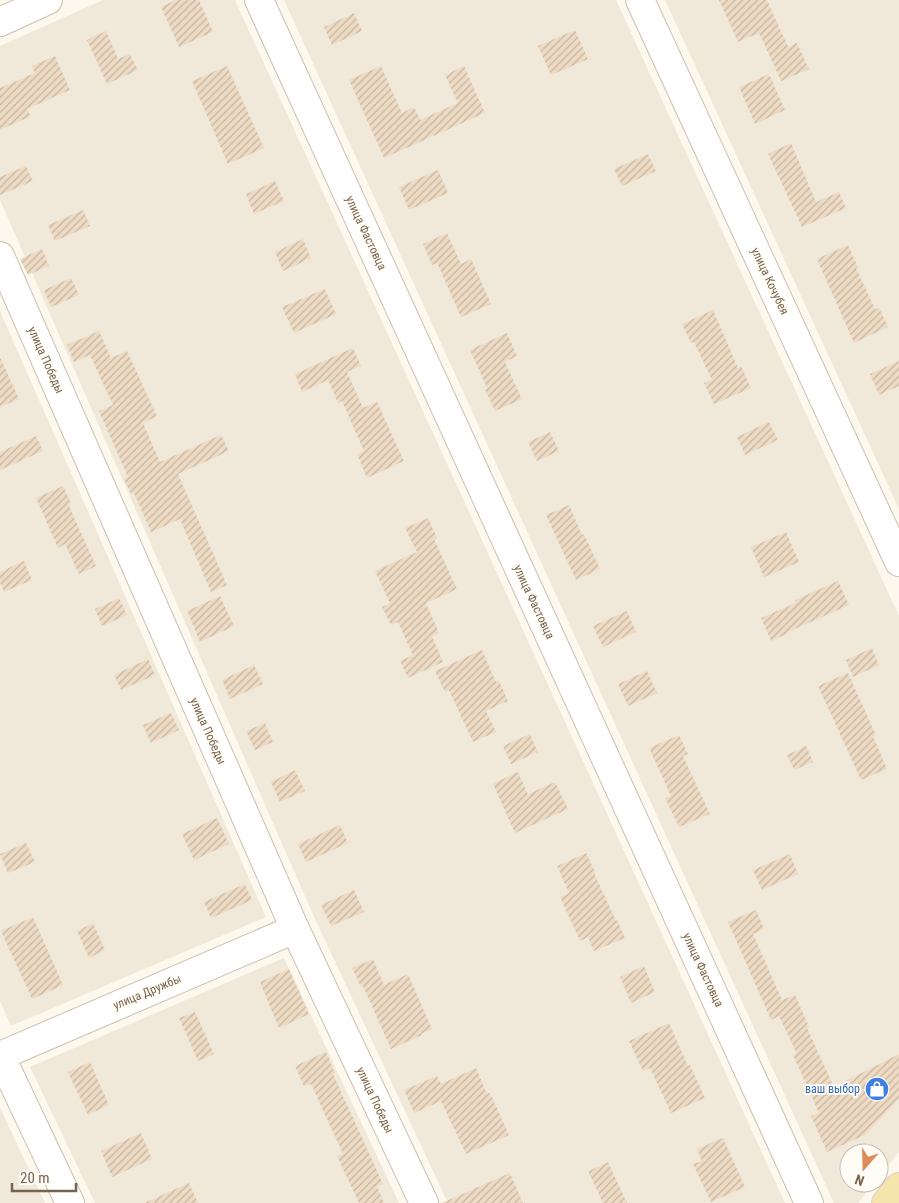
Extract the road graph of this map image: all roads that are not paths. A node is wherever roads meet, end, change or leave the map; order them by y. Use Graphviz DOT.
graph roads {
  1 [pos="48,0"];
  2 [pos="260,0"];
  3 [pos="640,0"];
  4 [pos="0,22"];
  5 [pos="0,256"];
  6 [pos="899,562"];
  7 [pos="295,929"];
  8 [pos="0,1055"];
  9 [pos="899,1188"];
  10 [pos="70,1203"];
  11 [pos="424,1203"];
  12 [pos="809,1203"];
  13 [pos="886,1203"];
  1 -- 4 [label="street"];
  2 -- 12 [label="street, улица Фастовца"];
  3 -- 6 [label="street, улица Кочубея"];
  5 -- 7 [label="street, улица Победы"];
  7 -- 8 [label="street, улица Дружбы"];
  7 -- 11 [label="street, улица Победы"];
  8 -- 10 [label="street"];
  9 -- 13 [label="main road"];
}
